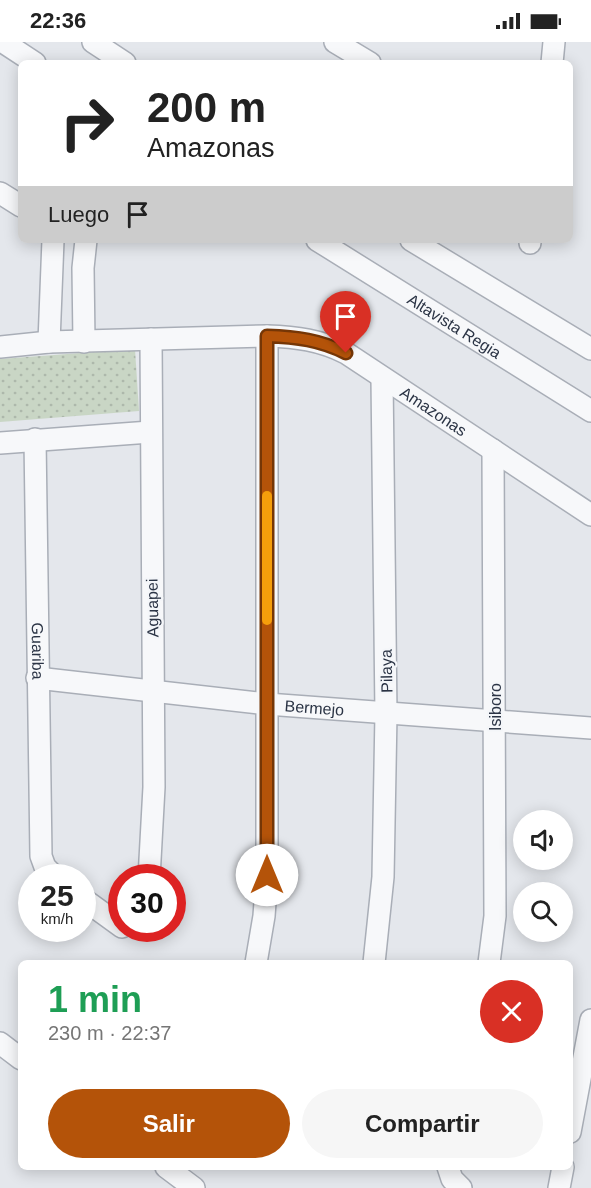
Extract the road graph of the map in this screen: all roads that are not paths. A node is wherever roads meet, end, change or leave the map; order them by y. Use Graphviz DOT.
graph roads {
  1 [pos="3,42"];
  2 [pos="93,42"];
  3 [pos="336,42"];
  4 [pos="30,60"];
  5 [pos="120,60"];
  6 [pos="365,60"];
  7 [pos="0,193"];
  8 [pos="18,204"];
  9 [pos="53,243"];
  10 [pos="84,243"];
  11 [pos="322,243"];
  12 [pos="416,243"];
  13 [pos="267,336"];
  14 [pos="151,339"];
  15 [pos="49,342"];
  16 [pos="84,342"];
  17 [pos="0,347"];
  18 [pos="591,349"];
  19 [pos="382,378"];
  20 [pos="591,411"];
  21 [pos="150,432"];
  22 [pos="35,439"];
  23 [pos="0,443"];
  24 [pos="493,450"];
  25 [pos="591,515"];
  26 [pos="37,678"];
  27 [pos="153,691"];
  28 [pos="267,704"];
  29 [pos="386,714"];
  30 [pos="496,722"];
  31 [pos="591,728"];
  32 [pos="49,864"];
  33 [pos="150,864"];
  34 [pos="256,960"];
  35 [pos="374,960"];
  36 [pos="489,960"];
  37 [pos="591,1020"];
  38 [pos="0,1043"];
  39 [pos="18,1057"];
  40 [pos="573,1116"];
  41 [pos="170,1170"];
  42 [pos="563,1170"];
  43 [pos="194,1188"];
  44 [pos="560,1188"];
  1 -- 4 [label="street"];
  2 -- 5 [label="street"];
  3 -- 6 [label="street"];
  7 -- 8 [label="street"];
  9 -- 15 [label="street"];
  10 -- 16 [label="street"];
  11 -- 20 [label="street, Altavista Regia"];
  12 -- 18 [label="street"];
  13 -- 14 [label="street, Amazonas"];
  13 -- 19 [label="street, Amazonas"];
  13 -- 28 [label="street"];
  14 -- 16 [label="street"];
  14 -- 21 [label="street, Aguapei"];
  15 -- 16 [label="street"];
  15 -- 17 [label="street"];
  19 -- 24 [label="street, Amazonas"];
  19 -- 29 [label="street, Pilaya"];
  21 -- 22 [label="street"];
  21 -- 27 [label="street, Aguapei"];
  22 -- 23 [label="street"];
  22 -- 26 [label="street, Guariba"];
  24 -- 25 [label="street, Amazonas"];
  24 -- 30 [label="street, Isiboro"];
  26 -- 27 [label="street, Bermejo"];
  26 -- 32 [label="street, Guariba"];
  27 -- 28 [label="street, Bermejo"];
  27 -- 33 [label="street, Aguapei"];
  28 -- 29 [label="street, Bermejo"];
  28 -- 34 [label="street"];
  29 -- 30 [label="street, Bermejo"];
  29 -- 35 [label="street, Pilaya"];
  30 -- 31 [label="street, Bermejo"];
  30 -- 36 [label="street, Isiboro"];
  37 -- 40 [label="street"];
  38 -- 39 [label="street"];
  41 -- 43 [label="street"];
  42 -- 44 [label="street"];
}
